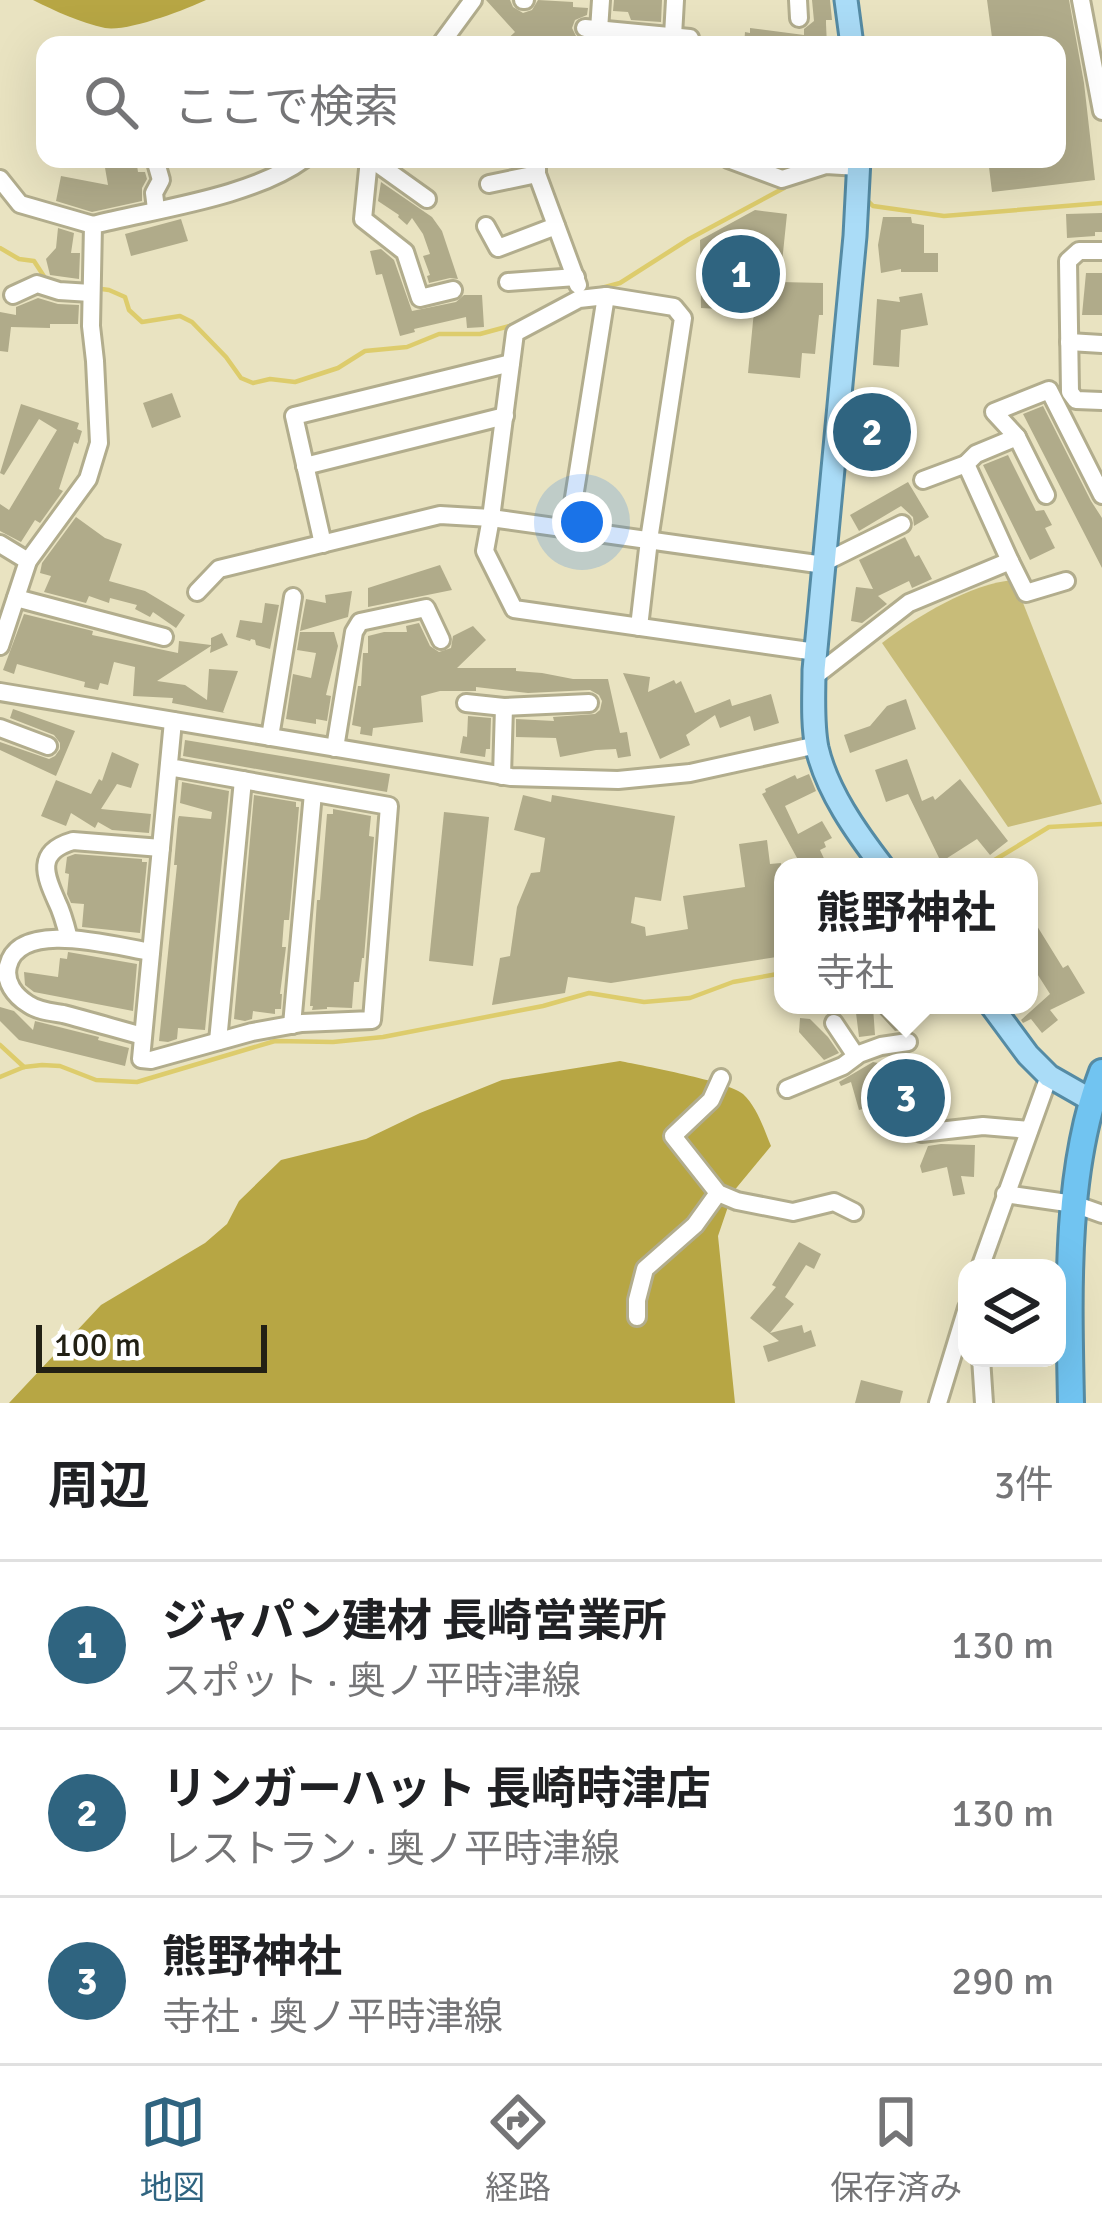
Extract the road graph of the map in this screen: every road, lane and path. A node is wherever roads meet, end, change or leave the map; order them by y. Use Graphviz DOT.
graph roads {
  1 [pos="473,0"];
  2 [pos="601,0"];
  3 [pos="675,0"];
  4 [pos="846,0"];
  5 [pos="1081,0"];
  6 [pos="1094,25"];
  7 [pos="448,36"];
  8 [pos="625,36"];
  9 [pos="682,36"];
  10 [pos="851,36"];
  11 [pos="1102,106"];
  12 [pos="157,168"];
  13 [pos="291,168"];
  14 [pos="369,168"];
  15 [pos="383,168"];
  16 [pos="534,168"];
  17 [pos="537,168"];
  18 [pos="752,168"];
  19 [pos="817,168"];
  20 [pos="859,168"];
  21 [pos="0,179"];
  22 [pos="489,184"];
  23 [pos="427,199"];
  24 [pos="156,209"];
  25 [pos="93,225"];
  26 [pos="486,226"];
  27 [pos="556,226"];
  28 [pos="1102,251"];
  29 [pos="508,282"];
  30 [pos="91,286"];
  31 [pos="454,290"];
  32 [pos="13,295"];
  33 [pos="606,296"];
  34 [pos="1070,342"];
  35 [pos="1102,344"];
  36 [pos="512,363"];
  37 [pos="1102,400"];
  38 [pos="505,416"];
  39 [pos="1016,437"];
  40 [pos="966,464"];
  41 [pos="305,466"];
  42 [pos="923,480"];
  43 [pos="1046,495"];
  44 [pos="1102,495"];
  45 [pos="491,518"];
  46 [pos="902,524"];
  47 [pos="569,529"];
  48 [pos="649,540"];
  49 [pos="0,544"];
  50 [pos="323,544"];
  51 [pos="28,561"];
  52 [pos="1010,561"];
  53 [pos="825,564"];
  54 [pos="1066,581"];
  55 [pos="197,592"];
  56 [pos="292,597"];
  57 [pos="16,598"];
  58 [pos="639,628"];
  59 [pos="164,637"];
  60 [pos="442,640"];
  61 [pos="0,646"];
  62 [pos="816,652"];
  63 [pos="814,677"];
  64 [pos="0,692"];
  65 [pos="589,703"];
  66 [pos="466,704"];
  67 [pos="504,706"];
  68 [pos="173,721"];
  69 [pos="0,728"];
  70 [pos="270,737"];
  71 [pos="817,745"];
  72 [pos="48,746"];
  73 [pos="334,748"];
  74 [pos="169,766"];
  75 [pos="502,776"];
  76 [pos="243,780"];
  77 [pos="314,793"];
  78 [pos="161,848"];
  79 [pos="877,858"];
  80 [pos="69,939"];
  81 [pos="152,952"];
  82 [pos="6,994"];
  83 [pos="998,1014"];
  84 [pos="835,1023"];
  85 [pos="292,1025"];
  86 [pos="143,1036"];
  87 [pos="218,1041"];
  88 [pos="908,1042"];
  89 [pos="856,1056"];
  90 [pos="1102,1072"];
  91 [pos="1049,1076"];
  92 [pos="721,1078"];
  93 [pos="787,1089"];
  94 [pos="1096,1100"];
  95 [pos="1029,1130"];
  96 [pos="921,1133"];
  97 [pos="718,1193"];
  98 [pos="1005,1194"];
  99 [pos="1074,1204"];
  100 [pos="854,1212"];
  101 [pos="1102,1214"];
  102 [pos="983,1259"];
  103 [pos="637,1317"];
  104 [pos="958,1337"];
  105 [pos="982,1367"];
  106 [pos="938,1403"];
  107 [pos="984,1403"];
  108 [pos="1071,1403"];
  1 -- 7 [label="street"];
  2 -- 8 [label="street"];
  3 -- 9 [label="street"];
  4 -- 10 [label="main road"];
  5 -- 6 [label="street"];
  6 -- 11 [label="street"];
  12 -- 24 [label="street"];
  13 -- 24 [label="street"];
  14 -- 31 [label="street"];
  15 -- 23 [label="street"];
  16 -- 22 [label="street"];
  17 -- 27 [label="street"];
  18 -- 19 [label="street"];
  20 -- 53 [label="main road"];
  21 -- 25 [label="street"];
  24 -- 25 [label="street"];
  25 -- 30 [label="street"];
  26 -- 27 [label="street"];
  27 -- 29 [label="street"];
  28 -- 34 [label="street"];
  30 -- 32 [label="street"];
  30 -- 51 [label="street"];
  33 -- 36 [label="street"];
  33 -- 47 [label="street"];
  33 -- 48 [label="street"];
  34 -- 35 [label="street"];
  34 -- 37 [label="street"];
  36 -- 38 [label="street"];
  36 -- 41 [label="street"];
  38 -- 41 [label="street"];
  38 -- 45 [label="street"];
  39 -- 40 [label="street"];
  39 -- 43 [label="street"];
  39 -- 44 [label="street"];
  40 -- 42 [label="street"];
  40 -- 52 [label="street"];
  41 -- 50 [label="street"];
  45 -- 47 [label="street"];
  45 -- 50 [label="street"];
  45 -- 58 [label="street"];
  46 -- 53 [label="street"];
  47 -- 48 [label="street"];
  48 -- 53 [label="street"];
  48 -- 58 [label="street"];
  49 -- 51 [label="street"];
  50 -- 55 [label="street"];
  51 -- 57 [label="street"];
  52 -- 54 [label="street"];
  52 -- 63 [label="street"];
  53 -- 62 [label="main road"];
  56 -- 70 [label="street"];
  57 -- 59 [label="street"];
  57 -- 61 [label="street"];
  58 -- 62 [label="street"];
  60 -- 73 [label="street"];
  62 -- 63 [label="main road"];
  63 -- 71 [label="main road"];
  64 -- 68 [label="street"];
  65 -- 67 [label="street"];
  66 -- 67 [label="street"];
  67 -- 75 [label="street"];
  68 -- 70 [label="street"];
  68 -- 74 [label="street"];
  69 -- 72 [label="street"];
  70 -- 73 [label="street"];
  71 -- 75 [label="street"];
  71 -- 79 [label="main road"];
  73 -- 75 [label="street"];
  74 -- 76 [label="street"];
  74 -- 78 [label="street"];
  76 -- 77 [label="street"];
  76 -- 87 [label="street"];
  77 -- 85 [label="street"];
  77 -- 85 [label="street"];
  78 -- 80 [label="street"];
  78 -- 81 [label="street"];
  80 -- 81 [label="street"];
  80 -- 82 [label="street"];
  81 -- 86 [label="street"];
  82 -- 86 [label="street"];
  83 -- 91 [label="main road"];
  84 -- 89 [label="street"];
  85 -- 87 [label="street"];
  86 -- 87 [label="street"];
  88 -- 89 [label="street"];
  89 -- 93 [label="street"];
  90 -- 94 [label="highway"];
  91 -- 94 [label="main road"];
  91 -- 95 [label="street"];
  92 -- 97 [label="street"];
  94 -- 99 [label="highway"];
  95 -- 96 [label="street"];
  95 -- 98 [label="street"];
  97 -- 100 [label="street"];
  97 -- 103 [label="street"];
  98 -- 99 [label="street"];
  98 -- 102 [label="street"];
  99 -- 101 [label="street"];
  99 -- 108 [label="highway"];
  104 -- 106 [label="street"];
  105 -- 107 [label="street"];
}
